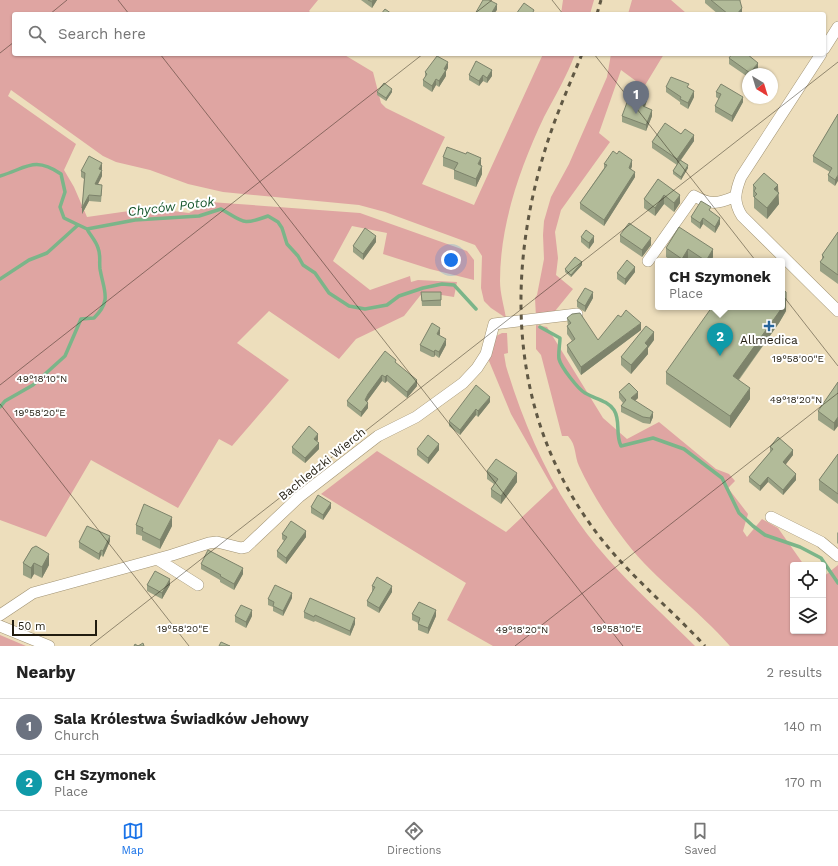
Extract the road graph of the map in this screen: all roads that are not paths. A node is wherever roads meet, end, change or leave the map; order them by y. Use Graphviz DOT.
graph roads {
  1 [pos="838,27"];
  2 [pos="826,46"];
  3 [pos="820,56"];
  4 [pos="734,197"];
  5 [pos="784,258"];
  6 [pos="785,259"];
  7 [pos="648,261"];
  8 [pos="838,311"];
  9 [pos="577,314"];
  10 [pos="771,517"];
  11 [pos="838,556"];
  12 [pos="157,559"];
  13 [pos="198,585"];
  14 [pos="0,615"];
  15 [pos="0,626"];
  16 [pos="48,646"];
  1 -- 2 [label="street"];
  3 -- 4 [label="street"];
  4 -- 5 [label="street"];
  4 -- 7 [label="street"];
  6 -- 8 [label="street"];
  9 -- 12 [label="street, Bachledzki Wierch"];
  10 -- 11 [label="street"];
  12 -- 13 [label="street"];
  12 -- 14 [label="street, Bachledzki Wierch"];
  15 -- 16 [label="street"];
}
